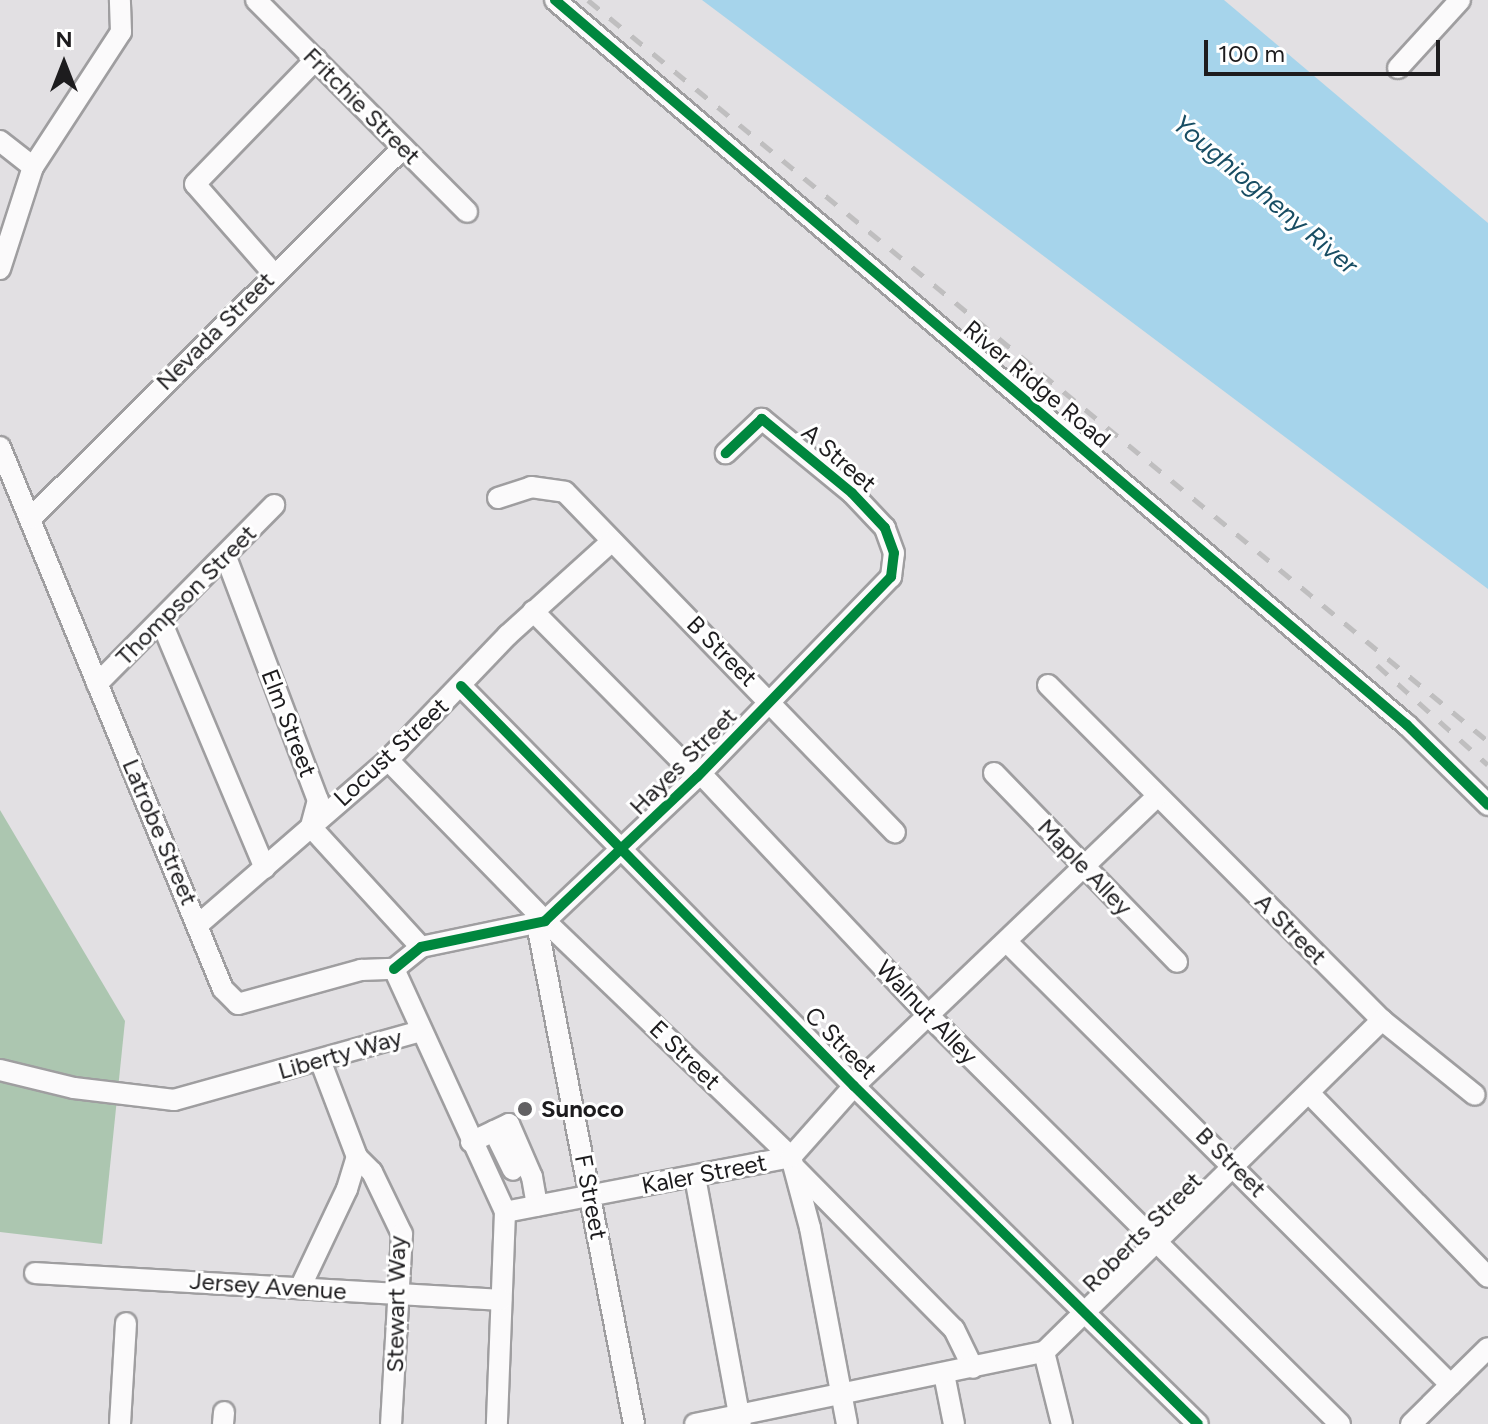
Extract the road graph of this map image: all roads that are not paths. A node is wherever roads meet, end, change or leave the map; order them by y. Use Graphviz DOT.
graph roads {
  1 [pos="120,0"];
  2 [pos="256,0"];
  3 [pos="555,0"];
  4 [pos="1460,0"];
  5 [pos="316,59"];
  6 [pos="1398,68"];
  7 [pos="0,141"];
  8 [pos="403,148"];
  9 [pos="33,167"];
  10 [pos="467,212"];
  11 [pos="0,269"];
  12 [pos="273,273"];
  13 [pos="0,447"];
  14 [pos="726,453"];
  15 [pos="498,498"];
  16 [pos="274,505"];
  17 [pos="31,518"];
  18 [pos="612,541"];
  19 [pos="226,557"];
  20 [pos="891,577"];
  21 [pos="533,611"];
  22 [pos="161,621"];
  23 [pos="97,684"];
  24 [pos="1048,685"];
  25 [pos="461,686"];
  26 [pos="771,700"];
  27 [pos="388,760"];
  28 [pos="994,773"];
  29 [pos="699,776"];
  30 [pos="1157,796"];
  31 [pos="1488,805"];
  32 [pos="311,827"];
  33 [pos="895,832"];
  34 [pos="620,850"];
  35 [pos="1085,866"];
  36 [pos="265,868"];
  37 [pos="541,922"];
  38 [pos="199,924"];
  39 [pos="1007,942"];
  40 [pos="421,947"];
  41 [pos="1177,962"];
  42 [pos="394,969"];
  43 [pos="929,1016"];
  44 [pos="1382,1020"];
  45 [pos="418,1032"];
  46 [pos="320,1060"];
  47 [pos="0,1070"];
  48 [pos="854,1086"];
  49 [pos="1310,1094"];
  50 [pos="1475,1095"];
  51 [pos="489,1134"];
  52 [pos="357,1157"];
  53 [pos="792,1162"];
  54 [pos="1237,1167"];
  55 [pos="511,1171"];
  56 [pos="695,1177"];
  57 [pos="590,1195"];
  58 [pos="537,1206"];
  59 [pos="505,1212"];
  60 [pos="1160,1242"];
  61 [pos="35,1273"];
  62 [pos="1488,1277"];
  63 [pos="300,1288"];
  64 [pos="399,1295"];
  65 [pos="501,1300"];
  66 [pos="1087,1315"];
  67 [pos="126,1323"];
  68 [pos="1488,1348"];
  69 [pos="1044,1352"];
  70 [pos="973,1368"];
  71 [pos="944,1374"];
  72 [pos="1451,1385"];
  73 [pos="841,1396"];
  74 [pos="741,1420"];
  75 [pos="120,1424"];
  76 [pos="391,1424"];
  77 [pos="497,1424"];
  78 [pos="634,1424"];
  79 [pos="695,1424"];
  80 [pos="847,1424"];
  81 [pos="954,1424"];
  82 [pos="1062,1424"];
  83 [pos="1198,1424"];
  84 [pos="1340,1424"];
  85 [pos="1411,1424"];
  1 -- 9 [label="street"];
  2 -- 5 [label="street, Fritchie Street"];
  3 -- 31 [label="street, River Ridge Road"];
  4 -- 6 [label="street"];
  5 -- 8 [label="street, Fritchie Street"];
  5 -- 12 [label="street"];
  7 -- 9 [label="street"];
  8 -- 10 [label="street, Fritchie Street"];
  8 -- 12 [label="street, Nevada Street"];
  9 -- 11 [label="street"];
  12 -- 17 [label="street, Nevada Street"];
  13 -- 17 [label="street, Latrobe Street"];
  14 -- 20 [label="street, A Street"];
  15 -- 18 [label="street, B Street"];
  16 -- 19 [label="street, Thompson Street"];
  17 -- 23 [label="street, Latrobe Street"];
  18 -- 21 [label="street, Locust Street"];
  18 -- 26 [label="street, B Street"];
  19 -- 22 [label="street, Thompson Street"];
  19 -- 32 [label="street, Elm Street"];
  20 -- 26 [label="street, Hayes Street"];
  21 -- 25 [label="street, Locust Street"];
  21 -- 29 [label="street, Walnut Alley"];
  22 -- 23 [label="street, Thompson Street"];
  22 -- 36 [label="street"];
  23 -- 38 [label="street, Latrobe Street"];
  24 -- 30 [label="street, A Street"];
  25 -- 27 [label="street, Locust Street"];
  25 -- 34 [label="street, C Street"];
  26 -- 29 [label="street, Hayes Street"];
  26 -- 33 [label="street, B Street"];
  27 -- 32 [label="street, Locust Street"];
  27 -- 37 [label="street, E Street"];
  28 -- 35 [label="street, Maple Alley"];
  29 -- 34 [label="street, Hayes Street"];
  29 -- 43 [label="street, Walnut Alley"];
  30 -- 35 [label="street, Kaler Street"];
  30 -- 44 [label="street, A Street"];
  32 -- 36 [label="street, Locust Street"];
  32 -- 40 [label="street"];
  34 -- 37 [label="street, Hayes Street"];
  34 -- 48 [label="street, C Street"];
  35 -- 39 [label="street, Kaler Street"];
  35 -- 41 [label="street, Maple Alley"];
  36 -- 38 [label="street, Locust Street"];
  37 -- 40 [label="street"];
  37 -- 53 [label="street, E Street"];
  37 -- 57 [label="street, F Street"];
  38 -- 42 [label="street, Latrobe Street"];
  39 -- 43 [label="street, Kaler Street"];
  39 -- 54 [label="street, B Street"];
  40 -- 42 [label="street"];
  42 -- 45 [label="street"];
  43 -- 48 [label="street, Kaler Street"];
  43 -- 60 [label="street, Walnut Alley"];
  44 -- 49 [label="street, Roberts Street"];
  44 -- 50 [label="street, A Street"];
  45 -- 46 [label="street, Liberty Way"];
  45 -- 51 [label="street, Liberty Way"];
  46 -- 47 [label="street, Liberty Way"];
  46 -- 52 [label="street, Stewart Way"];
  48 -- 53 [label="street, Kaler Street"];
  48 -- 66 [label="street, C Street"];
  49 -- 54 [label="street, Roberts Street"];
  49 -- 62 [label="street"];
  51 -- 55 [label="street, Liberty Way"];
  51 -- 55 [label="street"];
  52 -- 63 [label="street"];
  52 -- 64 [label="street, Stewart Way"];
  53 -- 56 [label="street, Kaler Street"];
  53 -- 70 [label="street, E Street"];
  53 -- 73 [label="street"];
  54 -- 60 [label="street, Roberts Street"];
  54 -- 72 [label="street, B Street"];
  55 -- 58 [label="street"];
  55 -- 59 [label="street, Liberty Way"];
  56 -- 57 [label="street, Kaler Street"];
  56 -- 74 [label="street"];
  57 -- 58 [label="street, Kaler Street"];
  57 -- 78 [label="street, F Street"];
  58 -- 59 [label="street, Kaler Street"];
  59 -- 65 [label="street, Liberty Way"];
  60 -- 66 [label="street, Roberts Street"];
  60 -- 84 [label="street"];
  61 -- 63 [label="street, Jersey Avenue"];
  63 -- 64 [label="street, Jersey Avenue"];
  64 -- 65 [label="street, Jersey Avenue"];
  64 -- 76 [label="street, Stewart Way"];
  65 -- 77 [label="street, Liberty Way"];
  66 -- 69 [label="street, Roberts Street"];
  66 -- 83 [label="street, C Street"];
  67 -- 75 [label="street"];
  68 -- 72 [label="street"];
  69 -- 70 [label="street, Roberts Street"];
  69 -- 82 [label="street"];
  70 -- 71 [label="street, Roberts Street"];
  71 -- 73 [label="street, Roberts Street"];
  71 -- 81 [label="street"];
  72 -- 85 [label="street"];
  73 -- 74 [label="street, Roberts Street"];
  73 -- 80 [label="street"];
  74 -- 79 [label="street, Roberts Street"];
}
